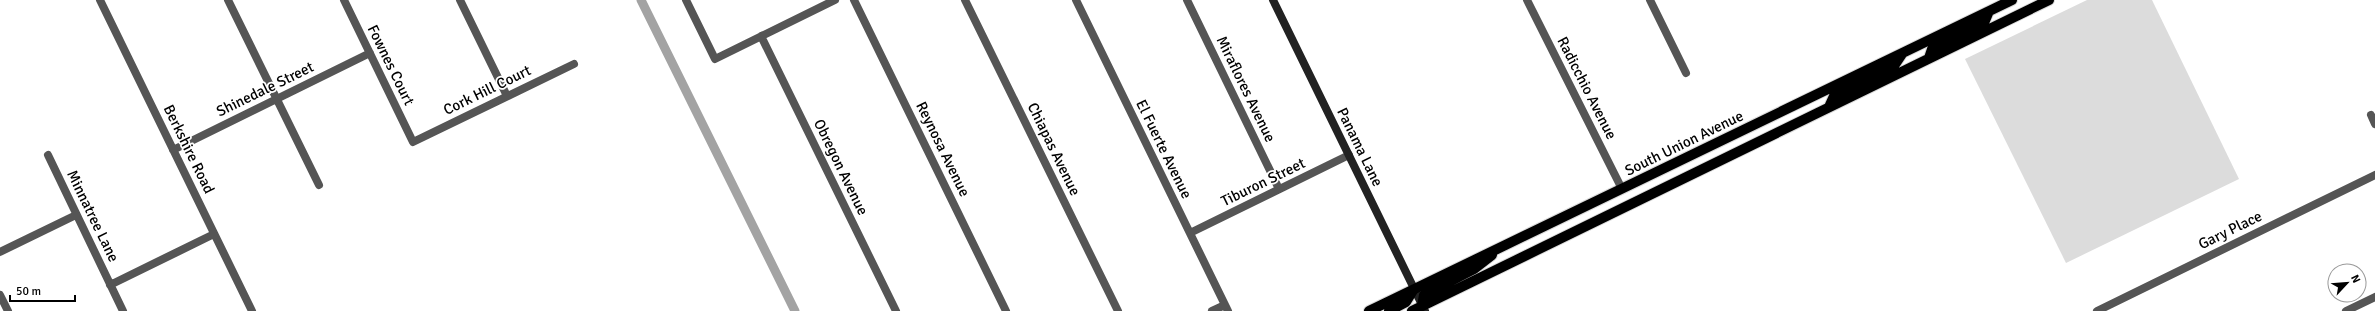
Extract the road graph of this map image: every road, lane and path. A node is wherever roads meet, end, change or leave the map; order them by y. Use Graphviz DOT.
graph roads {
  1 [pos="100,0"];
  2 [pos="228,0"];
  3 [pos="344,0"];
  4 [pos="460,0"];
  5 [pos="686,0"];
  6 [pos="835,0"];
  7 [pos="854,0"];
  8 [pos="965,0"];
  9 [pos="1076,0"];
  10 [pos="1187,0"];
  11 [pos="1273,0"];
  12 [pos="1527,0"];
  13 [pos="1650,0"];
  14 [pos="2012,0"];
  15 [pos="2049,0"];
  16 [pos="1989,11"];
  17 [pos="761,36"];
  18 [pos="370,53"];
  19 [pos="1902,54"];
  20 [pos="1929,58"];
  21 [pos="574,64"];
  22 [pos="1686,73"];
  23 [pos="507,96"];
  24 [pos="277,99"];
  25 [pos="1830,107"];
  26 [pos="2371,115"];
  27 [pos="2375,124"];
  28 [pos="413,142"];
  29 [pos="173,150"];
  30 [pos="48,155"];
  31 [pos="1349,156"];
  32 [pos="2375,175"];
  33 [pos="319,185"];
  34 [pos="1279,189"];
  35 [pos="1622,189"];
  36 [pos="76,215"];
  37 [pos="1190,233"];
  38 [pos="214,234"];
  39 [pos="1502,245"];
  40 [pos="0,252"];
  41 [pos="110,285"];
  42 [pos="1414,289"];
  43 [pos="0,295"];
  44 [pos="2375,297"];
  45 [pos="1226,308"];
  46 [pos="1424,308"];
  47 [pos="8,311"];
  48 [pos="123,311"];
  49 [pos="252,311"];
  50 [pos="896,311"];
  51 [pos="1006,311"];
  52 [pos="1118,311"];
  53 [pos="1212,311"];
  54 [pos="1369,311"];
  55 [pos="1390,311"];
  56 [pos="1412,311"];
  57 [pos="2097,311"];
  58 [pos="2346,311"];
  1 -- 29 [label="street, Berkshire Road"];
  2 -- 24 [label="street"];
  3 -- 18 [label="street, Fownes Court"];
  4 -- 23 [label="street"];
  5 -- 17 [label="street"];
  6 -- 17 [label="street"];
  7 -- 51 [label="street, Reynosa Avenue"];
  8 -- 52 [label="street, Chiapas Avenue"];
  9 -- 37 [label="street, El Fuerte Avenue"];
  10 -- 34 [label="street, Miraflores Avenue"];
  11 -- 31 [label="main road, Panama Lane"];
  12 -- 35 [label="street, Radicchio Avenue"];
  13 -- 22 [label="street"];
  14 -- 16 [label="main road, South Union Avenue"];
  15 -- 20 [label="main road, South Union Avenue"];
  16 -- 19 [label="main road, South Union Avenue"];
  16 -- 20 [label="main road"];
  17 -- 50 [label="street, Obregon Avenue"];
  18 -- 24 [label="street, Shinedale Street"];
  18 -- 28 [label="street, Fownes Court"];
  19 -- 25 [label="main road"];
  19 -- 35 [label="main road, South Union Avenue"];
  20 -- 25 [label="main road, South Union Avenue"];
  21 -- 23 [label="street, Cork Hill Court"];
  23 -- 28 [label="street, Cork Hill Court"];
  24 -- 29 [label="street, Shinedale Street"];
  24 -- 33 [label="street"];
  25 -- 46 [label="main road, South Union Avenue"];
  26 -- 27 [label="street"];
  29 -- 38 [label="street, Berkshire Road"];
  30 -- 36 [label="street, Minnatree Lane"];
  31 -- 34 [label="street, Tiburon Street"];
  31 -- 42 [label="main road, Panama Lane"];
  32 -- 57 [label="street, Gary Place"];
  34 -- 37 [label="street, Tiburon Street"];
  35 -- 39 [label="main road, South Union Avenue"];
  36 -- 40 [label="street"];
  36 -- 41 [label="street, Minnatree Lane"];
  37 -- 45 [label="street, El Fuerte Avenue"];
  38 -- 41 [label="street"];
  38 -- 49 [label="street, Berkshire Road"];
  39 -- 42 [label="main road, South Union Avenue"];
  39 -- 46 [label="main road"];
  41 -- 48 [label="street, Minnatree Lane"];
  42 -- 46 [label="main road, Panama Lane"];
  42 -- 54 [label="main road, South Union Avenue"];
  42 -- 55 [label="main road"];
  43 -- 47 [label="street"];
  44 -- 58 [label="street"];
  45 -- 53 [label="street"];
  46 -- 56 [label="main road, South Union Avenue"];
}
